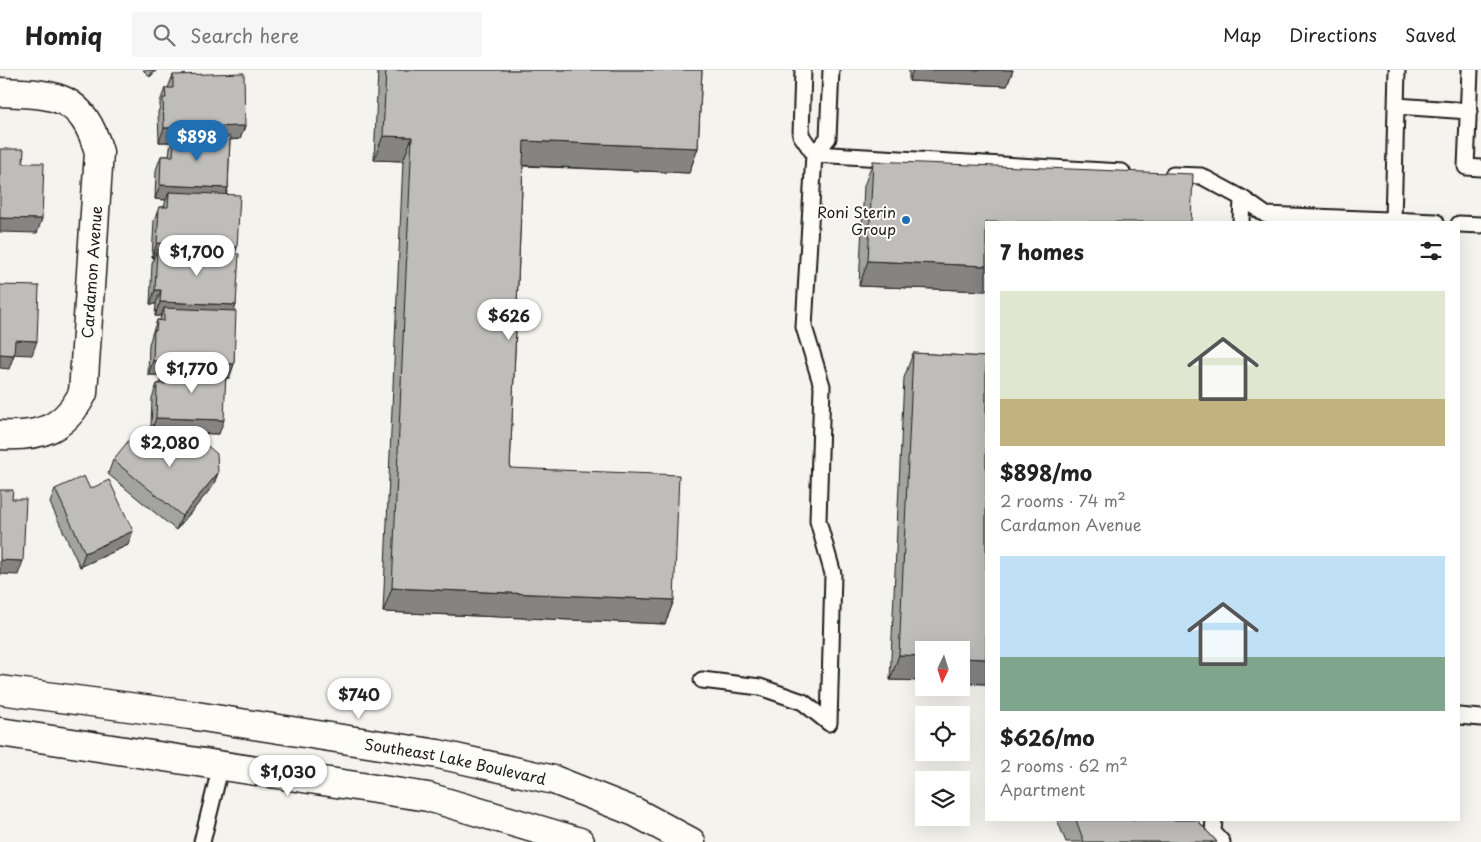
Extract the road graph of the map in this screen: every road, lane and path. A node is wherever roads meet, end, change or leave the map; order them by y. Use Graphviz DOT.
graph roads {
  1 [pos="803,70"];
  2 [pos="831,70"];
  3 [pos="1397,70"];
  4 [pos="1470,70"];
  5 [pos="0,92"];
  6 [pos="1396,106"];
  7 [pos="1469,112"];
  8 [pos="814,154"];
  9 [pos="1481,168"];
  10 [pos="1136,172"];
  11 [pos="1155,174"];
  12 [pos="1242,198"];
  13 [pos="1241,221"];
  14 [pos="1393,221"];
  15 [pos="1460,224"];
  16 [pos="1481,224"];
  17 [pos="0,435"];
  18 [pos="702,680"];
  19 [pos="0,690"];
  20 [pos="1460,716"];
  21 [pos="1481,718"];
  22 [pos="0,732"];
  23 [pos="221,765"];
  24 [pos="1214,821"];
  25 [pos="202,842"];
  26 [pos="580,842"];
  27 [pos="691,842"];
  28 [pos="1222,842"];
  1 -- 8 [label="lane"];
  2 -- 8 [label="lane"];
  3 -- 6 [label="lane"];
  4 -- 7 [label="lane"];
  5 -- 17 [label="street, Cardamon Avenue"];
  6 -- 7 [label="lane"];
  6 -- 14 [label="lane"];
  7 -- 9 [label="lane"];
  8 -- 10 [label="lane"];
  8 -- 18 [label="lane"];
  11 -- 12 [label="lane"];
  12 -- 13 [label="lane"];
  12 -- 14 [label="lane"];
  15 -- 16 [label="lane"];
  19 -- 27 [label="street, Southeast Lake Boulevard"];
  20 -- 21 [label="lane"];
  22 -- 23 [label="street"];
  23 -- 25 [label="lane"];
  23 -- 26 [label="street"];
  24 -- 28 [label="lane"];
}
